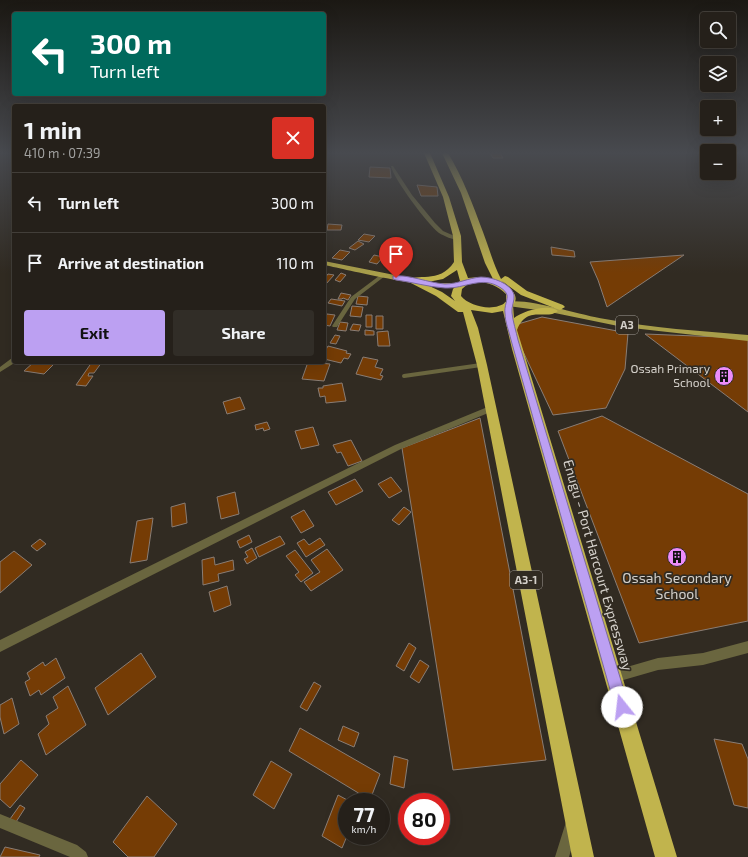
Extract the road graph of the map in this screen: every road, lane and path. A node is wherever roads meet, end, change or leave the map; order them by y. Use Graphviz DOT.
graph roads {
  1 [pos="408,193"];
  2 [pos="444,193"];
  3 [pos="464,193"];
  4 [pos="457,239"];
  5 [pos="458,262"];
  6 [pos="489,262"];
  7 [pos="326,263"];
  8 [pos="383,275"];
  9 [pos="409,281"];
  10 [pos="462,284"];
  11 [pos="499,284"];
  12 [pos="435,285"];
  13 [pos="509,299"];
  14 [pos="460,300"];
  15 [pos="557,309"];
  16 [pos="335,326"];
  17 [pos="512,331"];
  18 [pos="748,331"];
  19 [pos="474,333"];
  20 [pos="748,338"];
  21 [pos="12,361"];
  22 [pos="482,364"];
  23 [pos="0,370"];
  24 [pos="404,376"];
  25 [pos="490,409"];
  26 [pos="0,646"];
  27 [pos="748,647"];
  28 [pos="613,677"];
  29 [pos="574,815"];
  30 [pos="0,821"];
  31 [pos="82,857"];
  32 [pos="562,857"];
  33 [pos="583,857"];
  34 [pos="666,857"];
  1 -- 4 [label="street"];
  2 -- 4 [label="highway"];
  3 -- 6 [label="highway"];
  4 -- 5 [label="highway"];
  5 -- 9 [label="highway"];
  5 -- 10 [label="highway"];
  6 -- 11 [label="highway"];
  6 -- 15 [label="highway"];
  7 -- 8 [label="main road"];
  8 -- 9 [label="main road"];
  8 -- 16 [label="street"];
  9 -- 12 [label="main road"];
  9 -- 19 [label="highway"];
  10 -- 11 [label="highway"];
  10 -- 12 [label="main road"];
  10 -- 14 [label="highway"];
  11 -- 13 [label="highway"];
  12 -- 14 [label="main road"];
  13 -- 14 [label="highway"];
  13 -- 15 [label="main road, A3"];
  13 -- 17 [label="highway, Enugu - Port Harcourt Expressway"];
  14 -- 19 [label="highway, A3-1"];
  15 -- 17 [label="highway"];
  15 -- 18 [label="main road, A3"];
  15 -- 20 [label="main road, A3"];
  17 -- 28 [label="highway, Enugu - Port Harcourt Expressway"];
  19 -- 22 [label="highway, A3-1"];
  21 -- 23 [label="street"];
  22 -- 24 [label="lane"];
  22 -- 25 [label="highway, A3-1"];
  25 -- 26 [label="street"];
  25 -- 29 [label="highway, A3-1"];
  27 -- 28 [label="street"];
  28 -- 34 [label="highway, Enugu - Port Harcourt Expressway"];
  29 -- 32 [label="street"];
  29 -- 33 [label="highway, A3-1"];
  30 -- 31 [label="street"];
}
